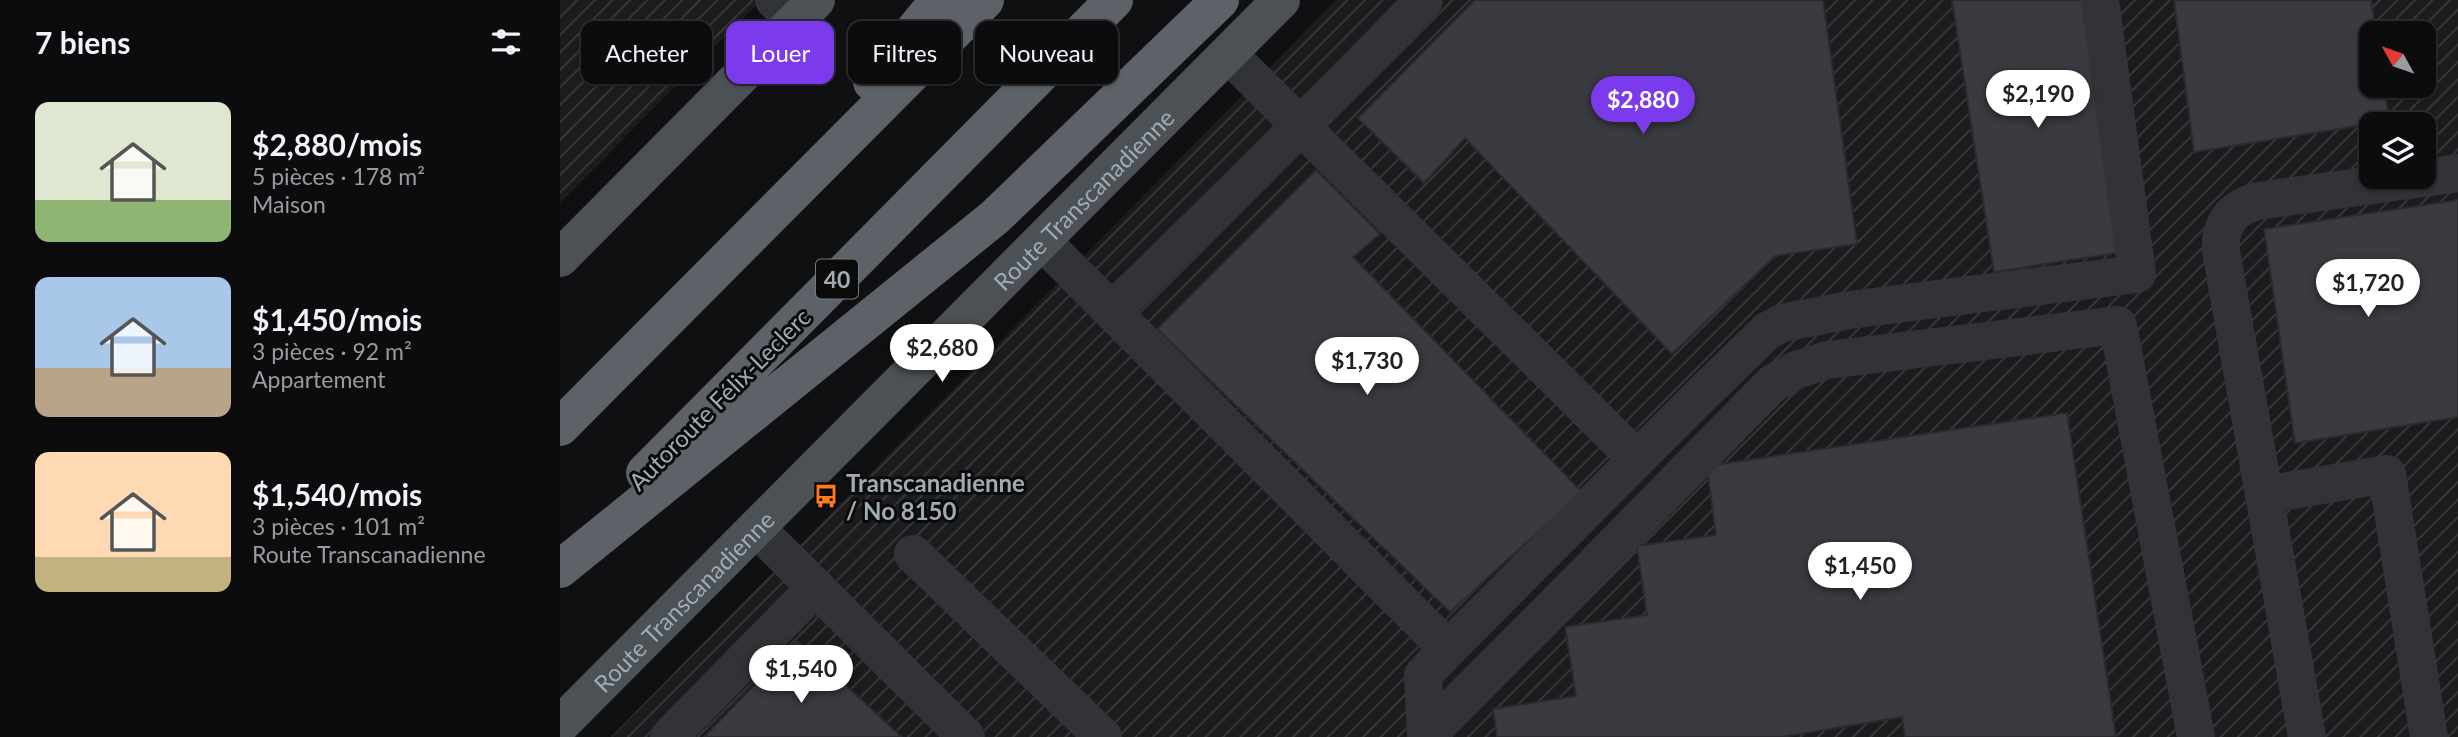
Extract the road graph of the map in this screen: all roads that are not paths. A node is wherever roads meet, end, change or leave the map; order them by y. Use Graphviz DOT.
graph roads {
  1 [pos="939,0"];
  2 [pos="985,0"];
  3 [pos="1114,0"];
  4 [pos="1220,0"];
  5 [pos="1281,0"];
  6 [pos="1424,0"];
  7 [pos="2100,0"];
  8 [pos="795,7"];
  9 [pos="1228,54"];
  10 [pos="1301,126"];
  11 [pos="2458,173"];
  12 [pos="1042,242"];
  13 [pos="730,257"];
  14 [pos="560,258"];
  15 [pos="1113,310"];
  16 [pos="560,427"];
  17 [pos="1637,459"];
  18 [pos="2264,495"];
  19 [pos="756,528"];
  20 [pos="913,554"];
  21 [pos="560,559"];
  22 [pos="560,569"];
  23 [pos="816,587"];
  24 [pos="1448,649"];
  25 [pos="567,728"];
  26 [pos="1426,736"];
  27 [pos="669,737"];
  28 [pos="966,737"];
  29 [pos="1103,737"];
  30 [pos="2196,737"];
  31 [pos="2307,737"];
  32 [pos="2430,737"];
  1 -- 13 [label="highway"];
  2 -- 13 [label="highway"];
  3 -- 21 [label="highway, Autoroute Félix-Leclerc / 40"];
  4 -- 22 [label="highway"];
  5 -- 9 [label="main road, Route Transcanadienne"];
  6 -- 10 [label="lane"];
  7 -- 17 [label="lane"];
  8 -- 14 [label="main road"];
  9 -- 10 [label="lane"];
  9 -- 12 [label="main road, Route Transcanadienne"];
  10 -- 15 [label="lane"];
  10 -- 17 [label="lane"];
  11 -- 18 [label="lane"];
  12 -- 15 [label="lane"];
  12 -- 19 [label="main road, Route Transcanadienne"];
  13 -- 16 [label="highway"];
  15 -- 24 [label="lane"];
  17 -- 24 [label="lane"];
  18 -- 31 [label="lane"];
  18 -- 32 [label="lane"];
  19 -- 23 [label="lane"];
  19 -- 25 [label="main road, Route Transcanadienne"];
  20 -- 29 [label="lane"];
  23 -- 27 [label="lane"];
  23 -- 28 [label="lane"];
  24 -- 26 [label="lane"];
  26 -- 30 [label="lane"];
}
